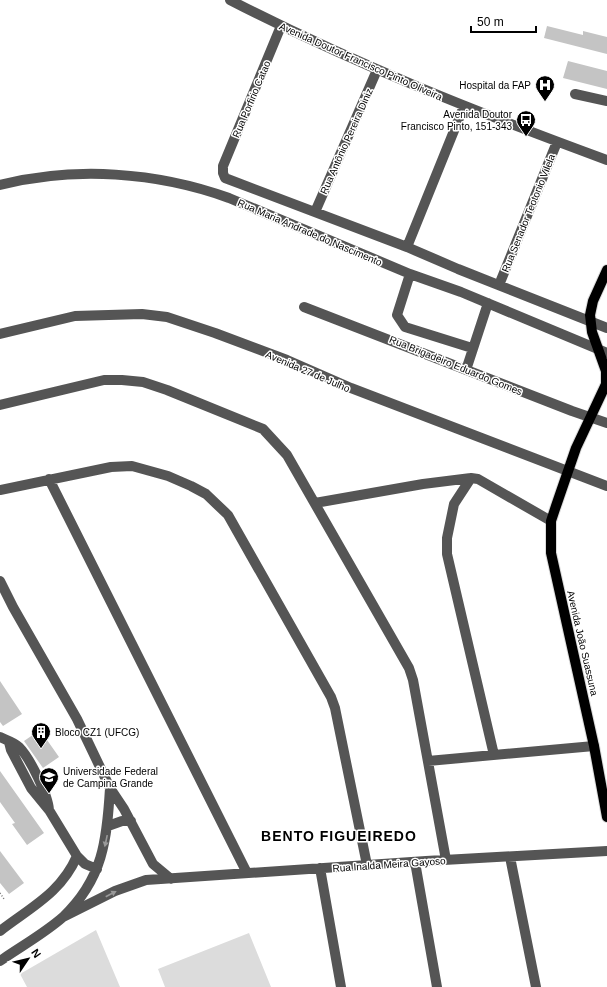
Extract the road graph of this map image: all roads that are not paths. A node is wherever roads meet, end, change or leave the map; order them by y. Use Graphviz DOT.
graph roads {
  1 [pos="230,0"];
  2 [pos="282,26"];
  3 [pos="377,70"];
  4 [pos="574,94"];
  5 [pos="607,101"];
  6 [pos="464,106"];
  7 [pos="557,142"];
  8 [pos="607,160"];
  9 [pos="223,172"];
  10 [pos="0,185"];
  11 [pos="315,212"];
  12 [pos="407,247"];
  13 [pos="607,270"];
  14 [pos="410,274"];
  15 [pos="499,285"];
  16 [pos="488,303"];
  17 [pos="304,307"];
  18 [pos="590,320"];
  19 [pos="607,328"];
  20 [pos="0,334"];
  21 [pos="600,347"];
  22 [pos="472,348"];
  23 [pos="466,370"];
  24 [pos="0,405"];
  25 [pos="590,418"];
  26 [pos="607,423"];
  27 [pos="568,472"];
  28 [pos="471,478"];
  29 [pos="49,479"];
  30 [pos="607,486"];
  31 [pos="0,490"];
  32 [pos="315,503"];
  33 [pos="551,521"];
  34 [pos="0,582"];
  35 [pos="0,596"];
  36 [pos="13,607"];
  37 [pos="0,737"];
  38 [pos="594,746"];
  39 [pos="494,755"];
  40 [pos="428,761"];
  41 [pos="110,788"];
  42 [pos="607,817"];
  43 [pos="131,821"];
  44 [pos="108,826"];
  45 [pos="607,851"];
  46 [pos="77,856"];
  47 [pos="510,857"];
  48 [pos="446,860"];
  49 [pos="415,862"];
  50 [pos="153,864"];
  51 [pos="367,865"];
  52 [pos="320,868"];
  53 [pos="97,869"];
  54 [pos="247,873"];
  55 [pos="171,878"];
  56 [pos="146,880"];
  57 [pos="86,889"];
  58 [pos="95,902"];
  59 [pos="63,917"];
  60 [pos="0,931"];
  61 [pos="0,961"];
  62 [pos="341,987"];
  63 [pos="437,987"];
  64 [pos="536,987"];
  1 -- 2 [label="street, Avenida Doutor Francisco Pinto Oliveira"];
  2 -- 3 [label="street, Avenida Doutor Francisco Pinto Oliveira"];
  2 -- 9 [label="street, Rua Porfirio Catao"];
  3 -- 6 [label="street, Avenida Doutor Francisco Pinto Oliveira"];
  3 -- 11 [label="street, Rua Antônio Pereira Diniz"];
  4 -- 5 [label="street"];
  6 -- 7 [label="street, Avenida Doutor Francisco Pinto Oliveira"];
  6 -- 12 [label="street"];
  7 -- 8 [label="street, Avenida Doutor Francisco Pinto Oliveira"];
  7 -- 15 [label="street, Rua Senador Teotonio Vilela"];
  9 -- 11 [label="street, Rua Maria Andrade do Nascimento"];
  10 -- 14 [label="street, Rua Maria Andrade do Nascimento"];
  11 -- 12 [label="street, Rua Maria Andrade do Nascimento"];
  12 -- 15 [label="street, Rua Maria Andrade do Nascimento"];
  13 -- 18 [label="main road"];
  14 -- 16 [label="street, Rua Maria Andrade do Nascimento"];
  14 -- 22 [label="street"];
  15 -- 18 [label="street, Rua Maria Andrade do Nascimento"];
  16 -- 21 [label="street, Rua Maria Andrade do Nascimento"];
  16 -- 22 [label="street"];
  17 -- 23 [label="street, Rua Brigadeiro Eduardo Gomes"];
  18 -- 19 [label="street, Rua Maria Andrade do Nascimento"];
  18 -- 21 [label="main road, Avenida João Suassuna"];
  20 -- 27 [label="street, Avenida 27 de Julho"];
  21 -- 25 [label="main road, Avenida João Suassuna"];
  22 -- 23 [label="street"];
  23 -- 25 [label="street, Rua Brigadeiro Eduardo Gomes"];
  24 -- 32 [label="street"];
  25 -- 26 [label="street, Rua Brigadeiro Eduardo Gomes"];
  25 -- 27 [label="main road, Avenida João Suassuna"];
  27 -- 30 [label="street, Avenida 27 de Julho"];
  27 -- 33 [label="main road, Avenida João Suassuna"];
  28 -- 32 [label="street"];
  28 -- 33 [label="street"];
  28 -- 39 [label="street"];
  29 -- 31 [label="street"];
  29 -- 51 [label="street"];
  29 -- 54 [label="street"];
  32 -- 40 [label="street"];
  33 -- 38 [label="main road, Avenida João Suassuna"];
  34 -- 36 [label="street"];
  35 -- 36 [label="street"];
  36 -- 41 [label="street"];
  37 -- 46 [label="street"];
  38 -- 39 [label="street"];
  38 -- 42 [label="main road, Avenida João Suassuna"];
  39 -- 40 [label="street"];
  40 -- 48 [label="street"];
  41 -- 43 [label="street"];
  41 -- 44 [label="street"];
  43 -- 44 [label="street"];
  43 -- 50 [label="street"];
  44 -- 53 [label="street, one-way"];
  45 -- 47 [label="street, Rua Inalda Meira Gayoso"];
  46 -- 53 [label="street"];
  46 -- 60 [label="street"];
  47 -- 48 [label="street, Rua Inalda Meira Gayoso"];
  47 -- 64 [label="street"];
  48 -- 49 [label="street, Rua Inalda Meira Gayoso"];
  49 -- 51 [label="street, Rua Inalda Meira Gayoso"];
  49 -- 63 [label="street"];
  50 -- 55 [label="street"];
  50 -- 56 [label="street"];
  51 -- 52 [label="street, Rua Inalda Meira Gayoso"];
  52 -- 54 [label="street, Rua Inalda Meira Gayoso"];
  52 -- 62 [label="street"];
  53 -- 57 [label="street"];
  54 -- 55 [label="street, Rua Inalda Meira Gayoso"];
  55 -- 56 [label="street, Rua Inalda Meira Gayoso"];
  58 -- 56 [label="street, Rua Inalda Meira Gayoso, one-way"];
  57 -- 58 [label="street"];
  57 -- 59 [label="street"];
  58 -- 59 [label="street, Rua Inalda Meira Gayoso"];
  59 -- 61 [label="street"];
}
